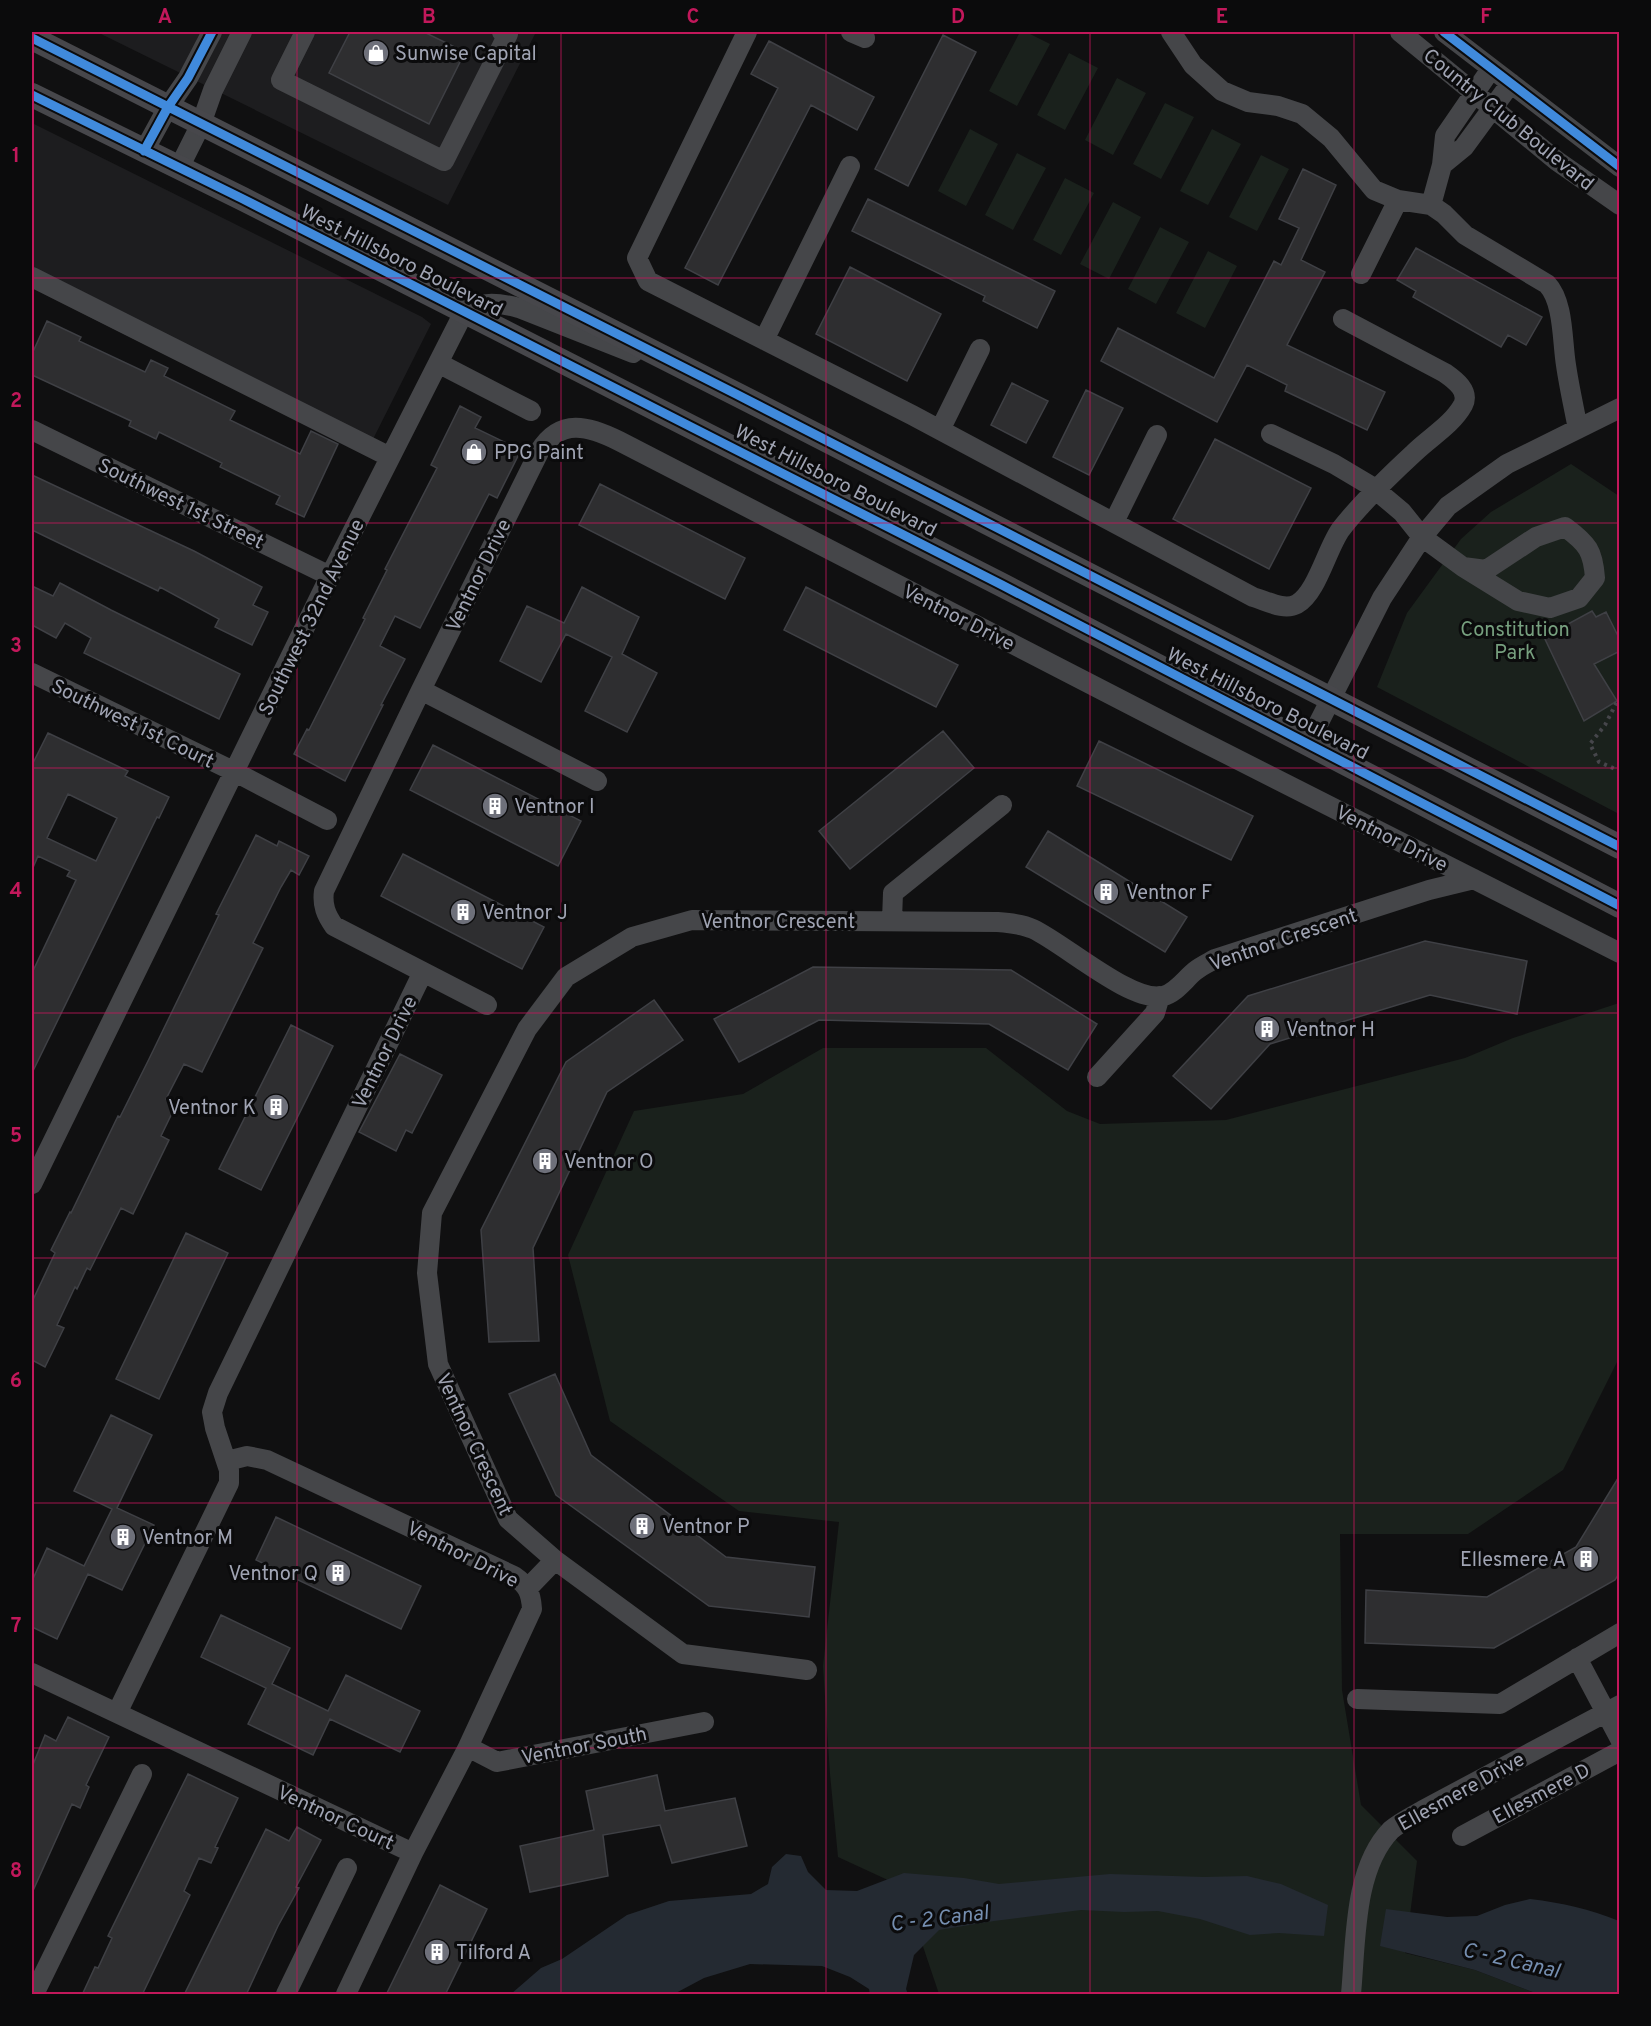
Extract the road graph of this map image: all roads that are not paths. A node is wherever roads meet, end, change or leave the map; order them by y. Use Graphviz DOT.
graph roads {
  1 [pos="212,32"];
  2 [pos="242,32"];
  3 [pos="305,32"];
  4 [pos="502,32"];
  5 [pos="747,32"];
  6 [pos="1171,32"];
  7 [pos="1400,32"];
  8 [pos="1444,32"];
  9 [pos="32,38"];
  10 [pos="1491,69"];
  11 [pos="1511,83"];
  12 [pos="1475,91"];
  13 [pos="32,94"];
  14 [pos="168,107"];
  15 [pos="1494,108"];
  16 [pos="201,124"];
  17 [pos="144,151"];
  18 [pos="1442,165"];
  19 [pos="850,166"];
  20 [pos="1620,167"];
  21 [pos="179,168"];
  22 [pos="1398,200"];
  23 [pos="1431,205"];
  24 [pos="1620,205"];
  25 [pos="1361,274"];
  26 [pos="32,277"];
  27 [pos="464,312"];
  28 [pos="1343,319"];
  29 [pos="764,340"];
  30 [pos="980,349"];
  31 [pos="438,363"];
  32 [pos="736,393"];
  33 [pos="1620,408"];
  34 [pos="531,411"];
  35 [pos="1578,429"];
  36 [pos="32,430"];
  37 [pos="940,430"];
  38 [pos="1271,434"];
  39 [pos="1157,435"];
  40 [pos="390,457"];
  41 [pos="1375,490"];
  42 [pos="1114,522"];
  43 [pos="1422,537"];
  44 [pos="1462,567"];
  45 [pos="330,576"];
  46 [pos="32,673"];
  47 [pos="421,690"];
  48 [pos="1332,699"];
  49 [pos="1308,744"];
  50 [pos="235,772"];
  51 [pos="597,781"];
  52 [pos="1002,805"];
  53 [pos="327,820"];
  54 [pos="1620,847"];
  55 [pos="1474,879"];
  56 [pos="1620,906"];
  57 [pos="892,920"];
  58 [pos="1620,953"];
  59 [pos="423,972"];
  60 [pos="1160,996"];
  61 [pos="487,1005"];
  62 [pos="1097,1077"];
  63 [pos="33,1178"];
  64 [pos="227,1461"];
  65 [pos="555,1560"];
  66 [pos="528,1588"];
  67 [pos="1620,1633"];
  68 [pos="1577,1658"];
  69 [pos="807,1670"];
  70 [pos="32,1673"];
  71 [pos="1357,1699"];
  72 [pos="1612,1709"];
  73 [pos="117,1713"];
  74 [pos="704,1722"];
  75 [pos="1620,1739"];
  76 [pos="468,1747"];
  77 [pos="1620,1751"];
  78 [pos="142,1774"];
  79 [pos="1461,1836"];
  80 [pos="413,1853"];
  81 [pos="347,1868"];
  82 [pos="34,1995"];
  83 [pos="286,1995"];
  84 [pos="346,1995"];
  85 [pos="1351,1995"];
  1 -- 14 [label="street"];
  2 -- 16 [label="street"];
  3 -- 4 [label="street"];
  5 -- 29 [label="street"];
  6 -- 22 [label="street"];
  7 -- 12 [label="street, Country Club Boulevard"];
  8 -- 10 [label="street, Country Club Boulevard"];
  9 -- 14 [label="main road, West Hillsboro Boulevard"];
  10 -- 11 [label="street, Country Club Boulevard"];
  10 -- 12 [label="street"];
  11 -- 15 [label="street"];
  11 -- 20 [label="street, Country Club Boulevard"];
  12 -- 15 [label="street, Country Club Boulevard"];
  12 -- 18 [label="street"];
  13 -- 17 [label="main road, West Hillsboro Boulevard"];
  14 -- 16 [label="main road, West Hillsboro Boulevard"];
  14 -- 17 [label="street"];
  15 -- 18 [label="street"];
  15 -- 24 [label="street, Country Club Boulevard"];
  16 -- 21 [label="street"];
  16 -- 32 [label="main road, West Hillsboro Boulevard"];
  17 -- 21 [label="main road, West Hillsboro Boulevard"];
  18 -- 23 [label="street"];
  19 -- 29 [label="street"];
  21 -- 27 [label="main road, West Hillsboro Boulevard"];
  22 -- 23 [label="street"];
  22 -- 25 [label="street"];
  23 -- 35 [label="street"];
  26 -- 40 [label="street"];
  27 -- 31 [label="street, Southwest 32nd Avenue"];
  27 -- 32 [label="street"];
  27 -- 49 [label="main road, West Hillsboro Boulevard"];
  28 -- 41 [label="street"];
  29 -- 37 [label="street"];
  30 -- 37 [label="street"];
  31 -- 34 [label="street"];
  31 -- 40 [label="street, Southwest 32nd Avenue"];
  32 -- 48 [label="main road, West Hillsboro Boulevard"];
  33 -- 35 [label="street"];
  35 -- 43 [label="street"];
  36 -- 45 [label="street, Southwest 1st Street"];
  37 -- 42 [label="street"];
  38 -- 41 [label="street"];
  39 -- 42 [label="street"];
  40 -- 45 [label="street, Southwest 32nd Avenue"];
  41 -- 42 [label="street"];
  41 -- 43 [label="street"];
  43 -- 44 [label="street"];
  43 -- 48 [label="street"];
  44 -- 44 [label="street"];
  45 -- 50 [label="street, Southwest 32nd Avenue"];
  46 -- 50 [label="street, Southwest 1st Court"];
  47 -- 51 [label="street"];
  47 -- 55 [label="street, Ventnor Drive"];
  47 -- 59 [label="street, Ventnor Drive"];
  48 -- 49 [label="street"];
  48 -- 54 [label="main road, West Hillsboro Boulevard"];
  49 -- 56 [label="main road, West Hillsboro Boulevard"];
  50 -- 53 [label="street, Southwest 1st Court"];
  50 -- 63 [label="street, Southwest 32nd Avenue"];
  52 -- 57 [label="street"];
  55 -- 58 [label="street, Ventnor Drive"];
  55 -- 60 [label="street, Ventnor Crescent"];
  57 -- 60 [label="street, Ventnor Crescent"];
  57 -- 65 [label="street, Ventnor Crescent"];
  59 -- 61 [label="street"];
  59 -- 64 [label="street, Ventnor Drive"];
  60 -- 62 [label="street"];
  64 -- 66 [label="street, Ventnor Drive"];
  64 -- 73 [label="street, Ventnor Drive"];
  65 -- 66 [label="street"];
  65 -- 69 [label="street"];
  66 -- 76 [label="street, Ventnor Drive"];
  67 -- 68 [label="street"];
  68 -- 71 [label="street"];
  68 -- 72 [label="street"];
  70 -- 73 [label="street, Ventnor Court"];
  72 -- 75 [label="street"];
  72 -- 85 [label="street, Ellesmere Drive"];
  73 -- 80 [label="street, Ventnor Court"];
  74 -- 76 [label="street, Ventnor South"];
  76 -- 80 [label="street, Ventnor Drive"];
  77 -- 79 [label="street, Ellesmere D"];
  78 -- 82 [label="street"];
  80 -- 84 [label="street, Ventnor Court"];
  81 -- 83 [label="street"];
}
